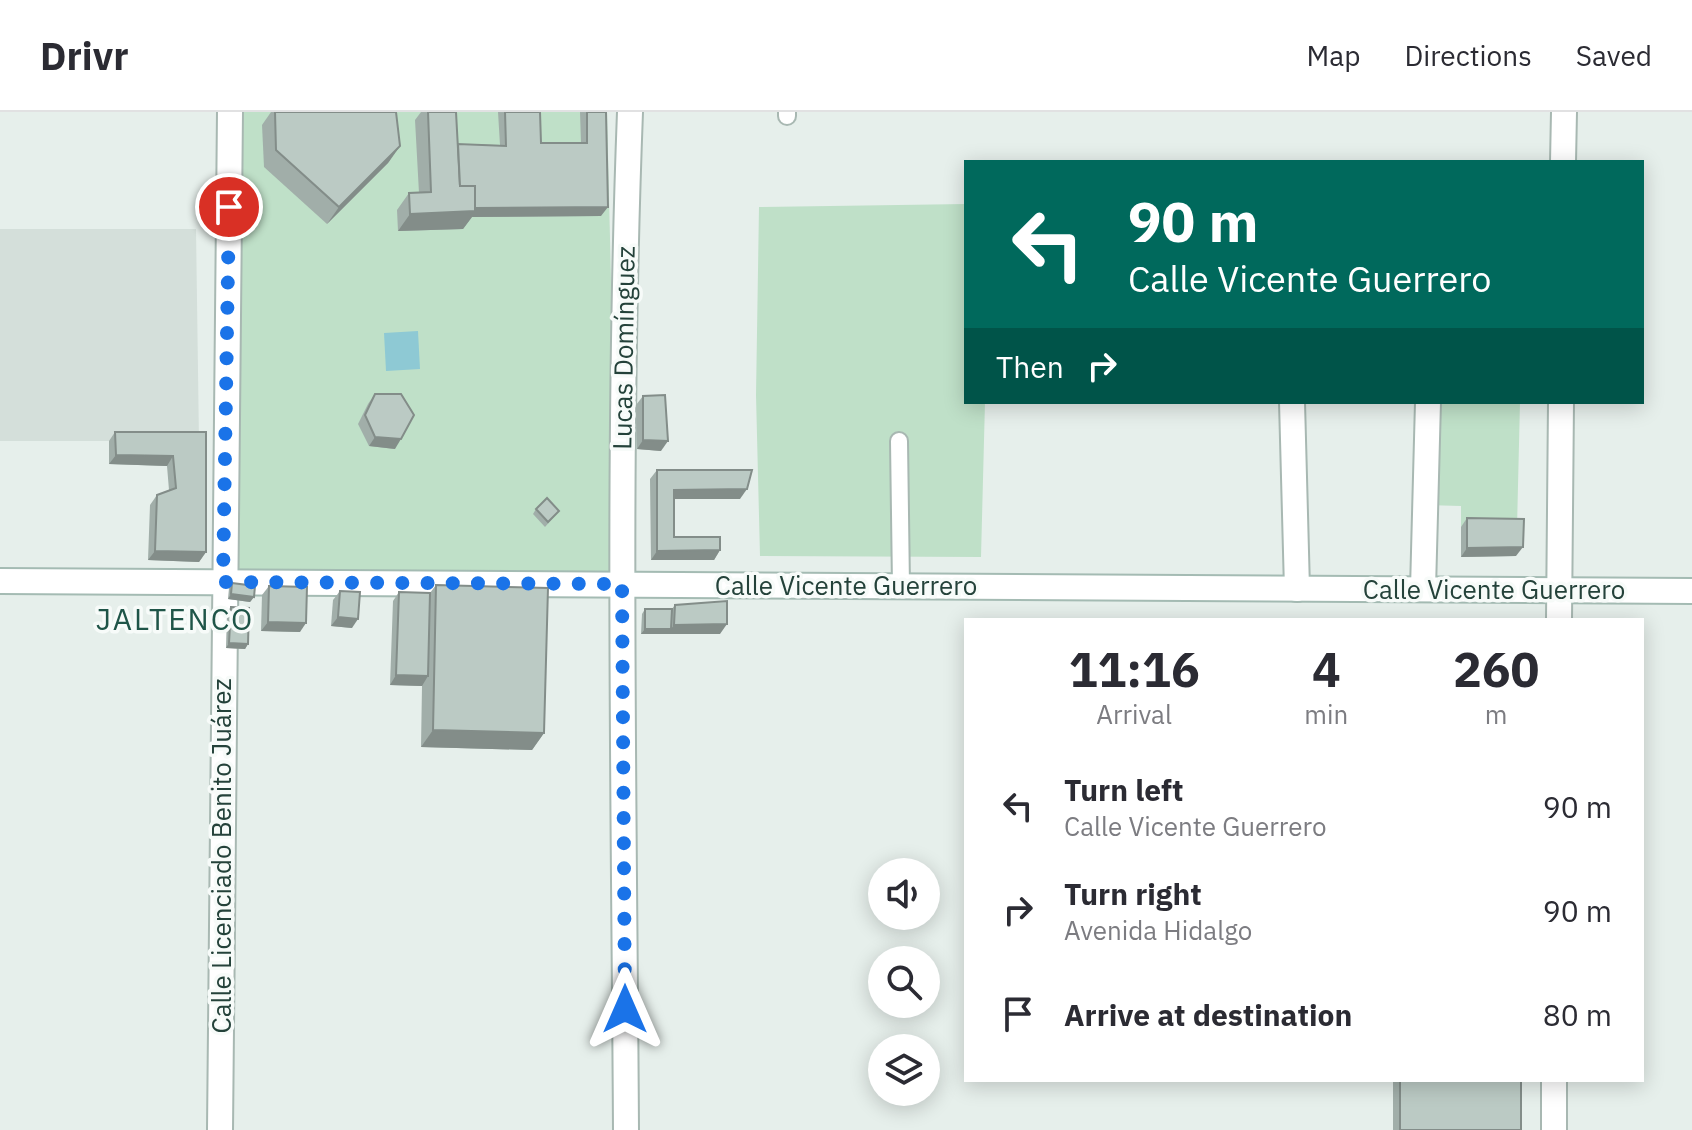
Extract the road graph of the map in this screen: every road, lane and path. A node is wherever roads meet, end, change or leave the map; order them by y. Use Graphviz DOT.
graph roads {
  1 [pos="230,112"];
  2 [pos="630,112"];
  3 [pos="1564,112"];
  4 [pos="1563,160"];
  5 [pos="1292,404"];
  6 [pos="1428,404"];
  7 [pos="1561,404"];
  8 [pos="899,441"];
  9 [pos="0,581"];
  10 [pos="223,582"];
  11 [pos="622,584"];
  12 [pos="901,586"];
  13 [pos="1297,589"];
  14 [pos="1423,589"];
  15 [pos="1559,590"];
  16 [pos="1692,591"];
  17 [pos="1559,618"];
  18 [pos="1554,1082"];
  19 [pos="220,1130"];
  20 [pos="626,1130"];
  21 [pos="1554,1130"];
  1 -- 10 [label="street, Calle Licenciado Benito Juárez"];
  2 -- 11 [label="street, Lucas Domínguez"];
  3 -- 4 [label="street"];
  5 -- 13 [label="street"];
  6 -- 14 [label="street"];
  7 -- 15 [label="street"];
  8 -- 12 [label="lane"];
  9 -- 10 [label="street, Calle Vicente Guerrero"];
  10 -- 11 [label="street, Calle Vicente Guerrero"];
  10 -- 19 [label="street, Calle Licenciado Benito Juárez"];
  11 -- 12 [label="street, Calle Vicente Guerrero"];
  11 -- 20 [label="street, Lucas Domínguez"];
  12 -- 13 [label="street, Calle Vicente Guerrero"];
  13 -- 14 [label="street, Calle Vicente Guerrero"];
  14 -- 15 [label="street, Calle Vicente Guerrero"];
  15 -- 16 [label="street, Calle Vicente Guerrero"];
  15 -- 17 [label="street"];
  18 -- 21 [label="street"];
}
